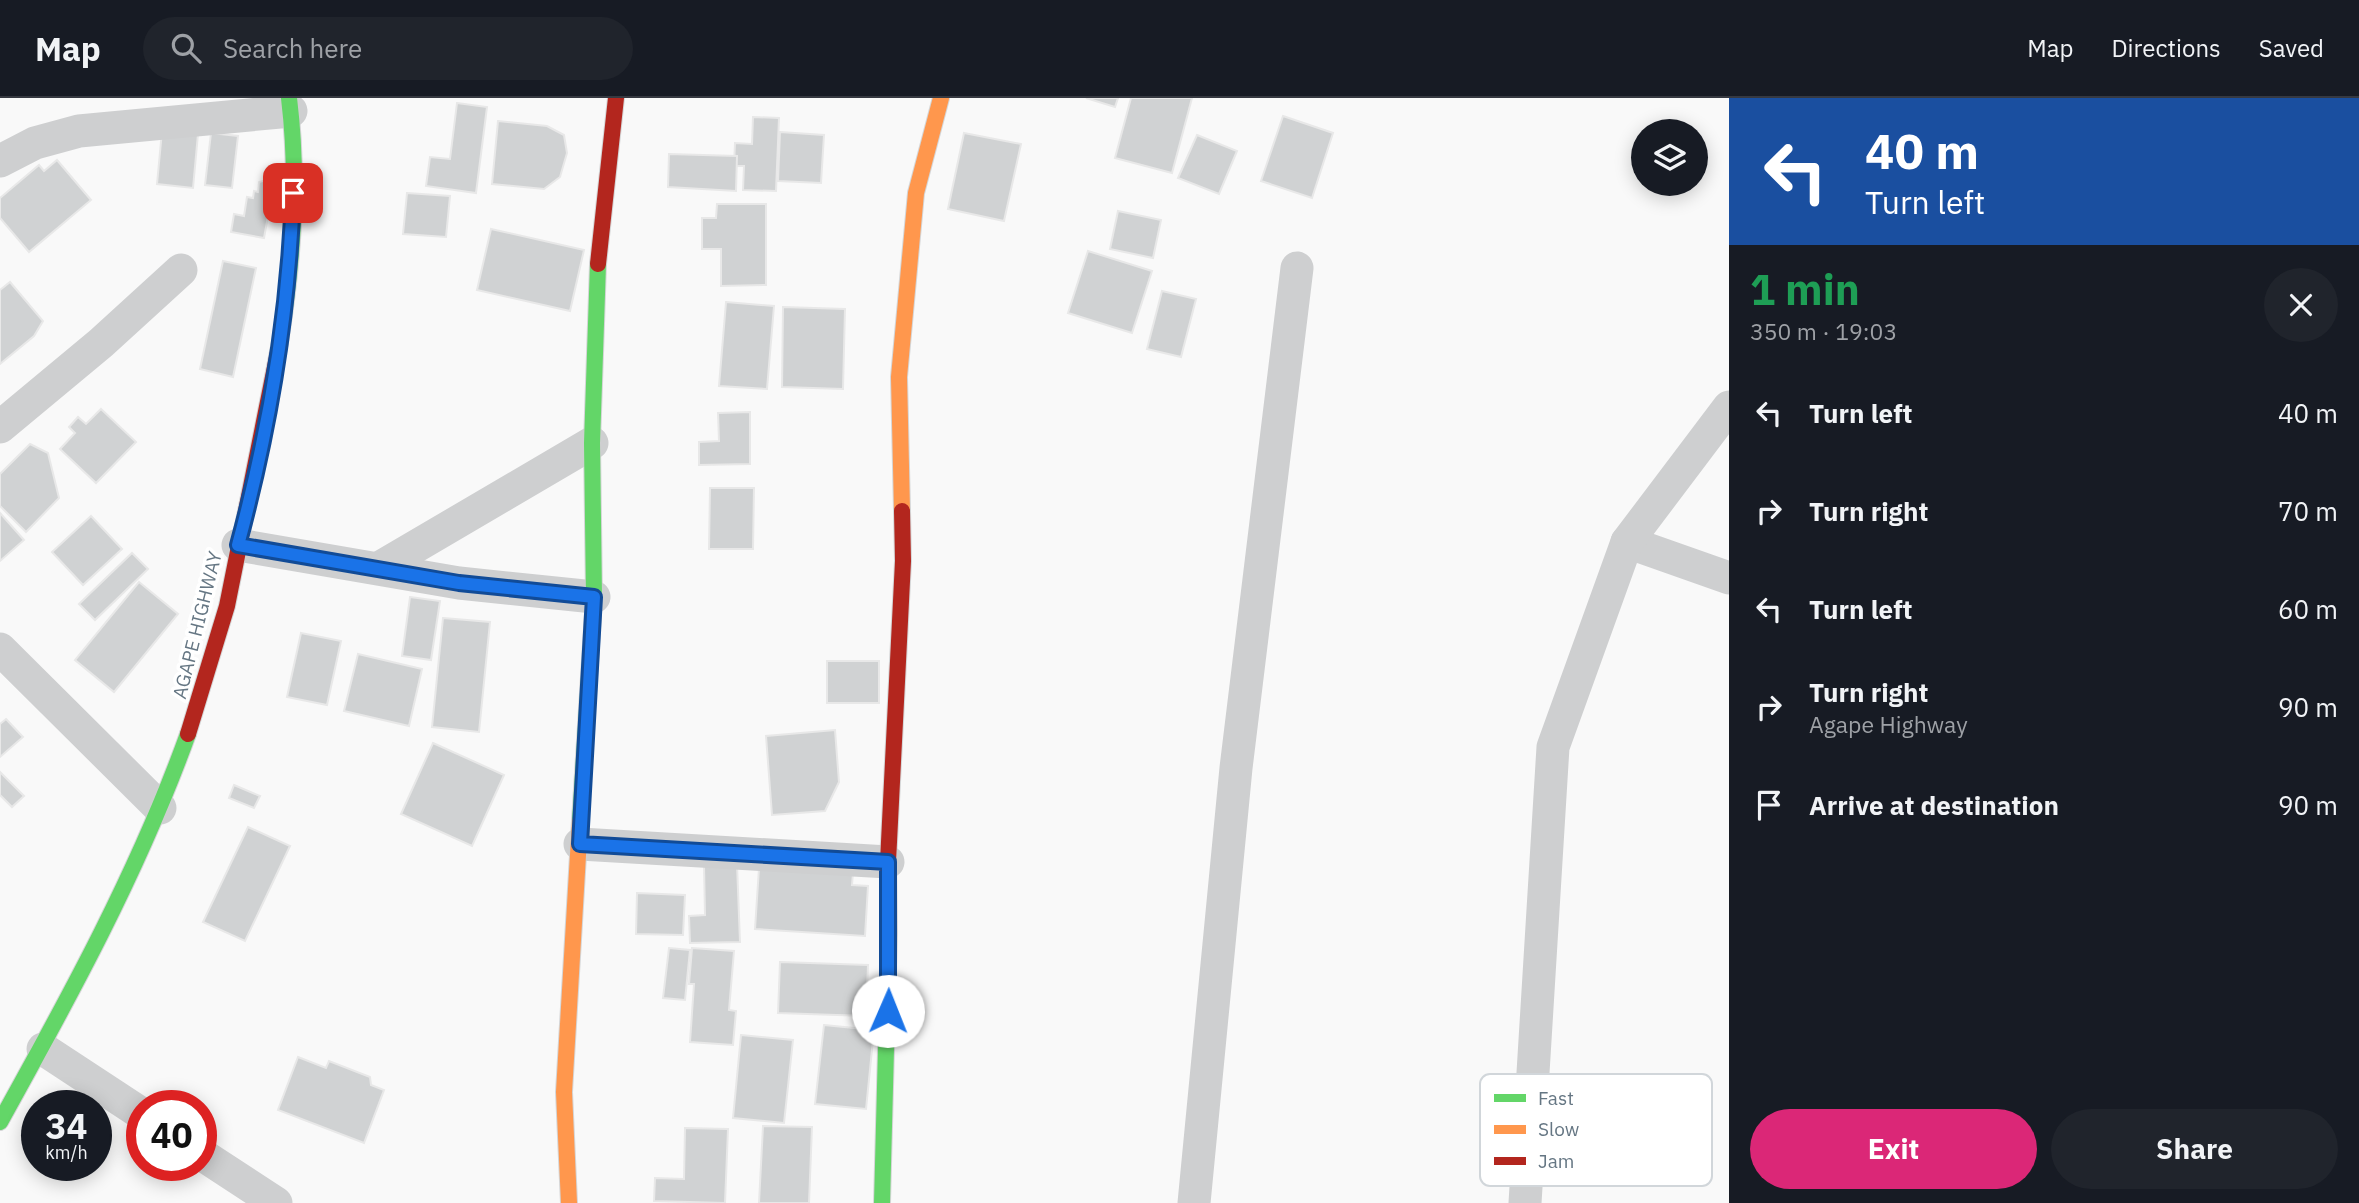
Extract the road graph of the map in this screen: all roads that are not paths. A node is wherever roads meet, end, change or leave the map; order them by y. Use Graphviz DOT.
graph roads {
  1 [pos="616,98"];
  2 [pos="941,98"];
  3 [pos="290,104"];
  4 [pos="0,161"];
  5 [pos="1297,268"];
  6 [pos="181,270"];
  7 [pos="1729,407"];
  8 [pos="0,427"];
  9 [pos="592,443"];
  10 [pos="1627,542"];
  11 [pos="238,545"];
  12 [pos="379,568"];
  13 [pos="1729,578"];
  14 [pos="594,597"];
  15 [pos="0,649"];
  16 [pos="160,808"];
  17 [pos="580,844"];
  18 [pos="888,862"];
  19 [pos="43,1049"];
  20 [pos="1532,1074"];
  21 [pos="5,1100"];
  22 [pos="126,1103"];
  23 [pos="217,1164"];
  24 [pos="276,1203"];
  25 [pos="569,1203"];
  26 [pos="881,1203"];
  27 [pos="1194,1203"];
  1 -- 9 [label="street"];
  2 -- 18 [label="street"];
  3 -- 4 [label="street"];
  3 -- 11 [label="street, AGAPE HIGHWAY"];
  5 -- 27 [label="street"];
  6 -- 8 [label="street"];
  7 -- 10 [label="street"];
  9 -- 12 [label="street"];
  9 -- 14 [label="street"];
  10 -- 13 [label="street"];
  10 -- 20 [label="street"];
  11 -- 12 [label="street"];
  11 -- 16 [label="street, AGAPE HIGHWAY"];
  12 -- 14 [label="street"];
  14 -- 17 [label="street"];
  15 -- 16 [label="street"];
  16 -- 19 [label="street, AGAPE HIGHWAY"];
  17 -- 18 [label="street"];
  17 -- 25 [label="street"];
  18 -- 26 [label="street"];
  19 -- 21 [label="street, AGAPE HIGHWAY"];
  19 -- 22 [label="street"];
  23 -- 24 [label="street"];
}
